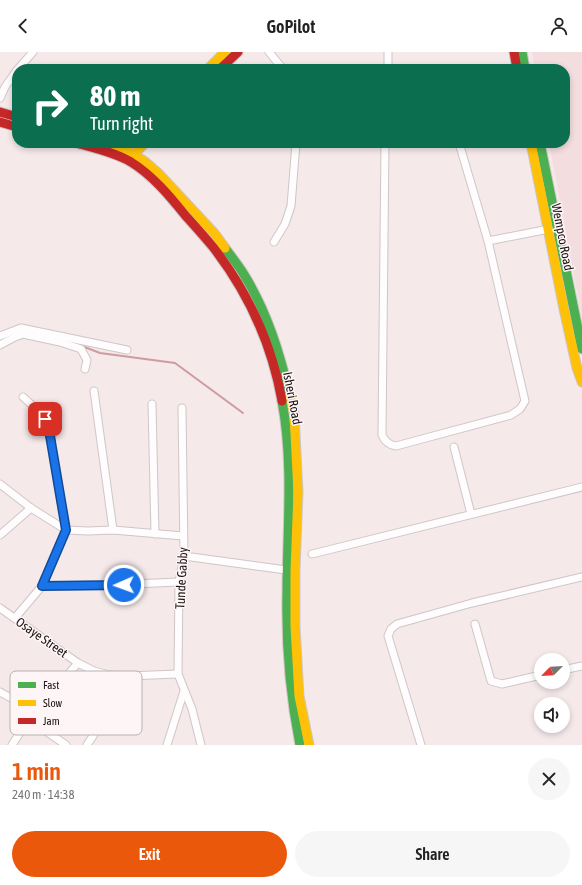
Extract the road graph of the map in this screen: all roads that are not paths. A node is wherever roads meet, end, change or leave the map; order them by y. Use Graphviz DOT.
graph roads {
  1 [pos="33,52"];
  2 [pos="225,52"];
  3 [pos="238,52"];
  4 [pos="270,52"];
  5 [pos="388,52"];
  6 [pos="514,52"];
  7 [pos="522,52"];
  8 [pos="22,64"];
  9 [pos="213,64"];
  10 [pos="225,64"];
  11 [pos="279,64"];
  12 [pos="388,64"];
  13 [pos="516,64"];
  14 [pos="524,64"];
  15 [pos="12,76"];
  16 [pos="0,98"];
  17 [pos="0,112"];
  18 [pos="12,116"];
  19 [pos="0,122"];
  20 [pos="12,126"];
  21 [pos="140,148"];
  22 [pos="296,148"];
  23 [pos="385,148"];
  24 [pos="461,148"];
  25 [pos="532,148"];
  26 [pos="541,148"];
  27 [pos="124,149"];
  28 [pos="131,157"];
  29 [pos="549,229"];
  30 [pos="488,241"];
  31 [pos="274,242"];
  32 [pos="573,307"];
  33 [pos="564,309"];
  34 [pos="0,336"];
  35 [pos="0,345"];
  36 [pos="582,349"];
  37 [pos="127,350"];
  38 [pos="85,369"];
  39 [pos="582,382"];
  40 [pos="94,391"];
  41 [pos="22,397"];
  42 [pos="152,404"];
  43 [pos="182,408"];
  44 [pos="454,447"];
  45 [pos="0,484"];
  46 [pos="582,487"];
  47 [pos="31,508"];
  48 [pos="471,514"];
  49 [pos="66,530"];
  50 [pos="113,530"];
  51 [pos="155,534"];
  52 [pos="0,535"];
  53 [pos="183,536"];
  54 [pos="312,554"];
  55 [pos="184,556"];
  56 [pos="286,570"];
  57 [pos="582,577"];
  58 [pos="179,582"];
  59 [pos="42,586"];
  60 [pos="0,608"];
  61 [pos="15,618"];
  62 [pos="475,624"];
  63 [pos="78,663"];
  64 [pos="582,666"];
  65 [pos="570,669"];
  66 [pos="71,671"];
  67 [pos="94,671"];
  68 [pos="178,674"];
  69 [pos="142,675"];
  70 [pos="534,677"];
  71 [pos="184,690"];
  72 [pos="0,692"];
  73 [pos="294,696"];
  74 [pos="10,697"];
  75 [pos="18,735"];
  76 [pos="51,735"];
  77 [pos="94,735"];
  78 [pos="12,745"];
  79 [pos="66,745"];
  80 [pos="87,745"];
  81 [pos="167,745"];
  82 [pos="201,745"];
  83 [pos="300,745"];
  84 [pos="309,745"];
  85 [pos="421,745"];
  1 -- 8 [label="street"];
  2 -- 9 [label="main road"];
  3 -- 10 [label="main road"];
  4 -- 11 [label="street"];
  5 -- 12 [label="street"];
  6 -- 13 [label="main road"];
  7 -- 14 [label="main road"];
  15 -- 16 [label="street"];
  17 -- 18 [label="main road"];
  19 -- 20 [label="main road"];
  21 -- 28 [label="main road"];
  22 -- 31 [label="street"];
  23 -- 30 [label="street"];
  24 -- 30 [label="street"];
  25 -- 29 [label="main road, Wempco Road"];
  26 -- 32 [label="main road, Wempco Road"];
  27 -- 28 [label="main road, Isheri Road"];
  28 -- 56 [label="main road, Isheri Road"];
  28 -- 73 [label="main road, Isheri Road"];
  29 -- 30 [label="street"];
  29 -- 33 [label="main road, Wempco Road"];
  32 -- 33 [label="main road"];
  32 -- 36 [label="main road, Wempco Road"];
  33 -- 39 [label="main road, Wempco Road"];
  34 -- 37 [label="street"];
  35 -- 38 [label="street"];
  40 -- 50 [label="street"];
  41 -- 49 [label="street"];
  42 -- 51 [label="street"];
  43 -- 53 [label="street, Tunde Gabby"];
  44 -- 48 [label="street"];
  45 -- 47 [label="street"];
  46 -- 48 [label="street"];
  47 -- 49 [label="street"];
  47 -- 52 [label="street"];
  48 -- 54 [label="street"];
  49 -- 50 [label="street"];
  49 -- 59 [label="street"];
  50 -- 51 [label="street"];
  51 -- 53 [label="street"];
  53 -- 55 [label="street, Tunde Gabby"];
  55 -- 56 [label="street"];
  55 -- 58 [label="street, Tunde Gabby"];
  56 -- 73 [label="main road, Isheri Road"];
  57 -- 85 [label="street"];
  58 -- 59 [label="street"];
  58 -- 68 [label="street, Tunde Gabby"];
  59 -- 61 [label="street"];
  60 -- 61 [label="street, Osaye Street"];
  61 -- 63 [label="street, Osaye Street"];
  62 -- 70 [label="street"];
  63 -- 66 [label="street"];
  63 -- 67 [label="street, Osaye Street"];
  64 -- 65 [label="street"];
  68 -- 69 [label="street, Osaye Street"];
  68 -- 71 [label="street, Tunde Gabby"];
  71 -- 81 [label="street"];
  71 -- 82 [label="street, Tunde Gabby"];
  72 -- 74 [label="street"];
  73 -- 83 [label="main road, Isheri Road"];
  73 -- 84 [label="main road, Isheri Road"];
  75 -- 78 [label="street"];
  76 -- 79 [label="street"];
  77 -- 80 [label="street"];
}
